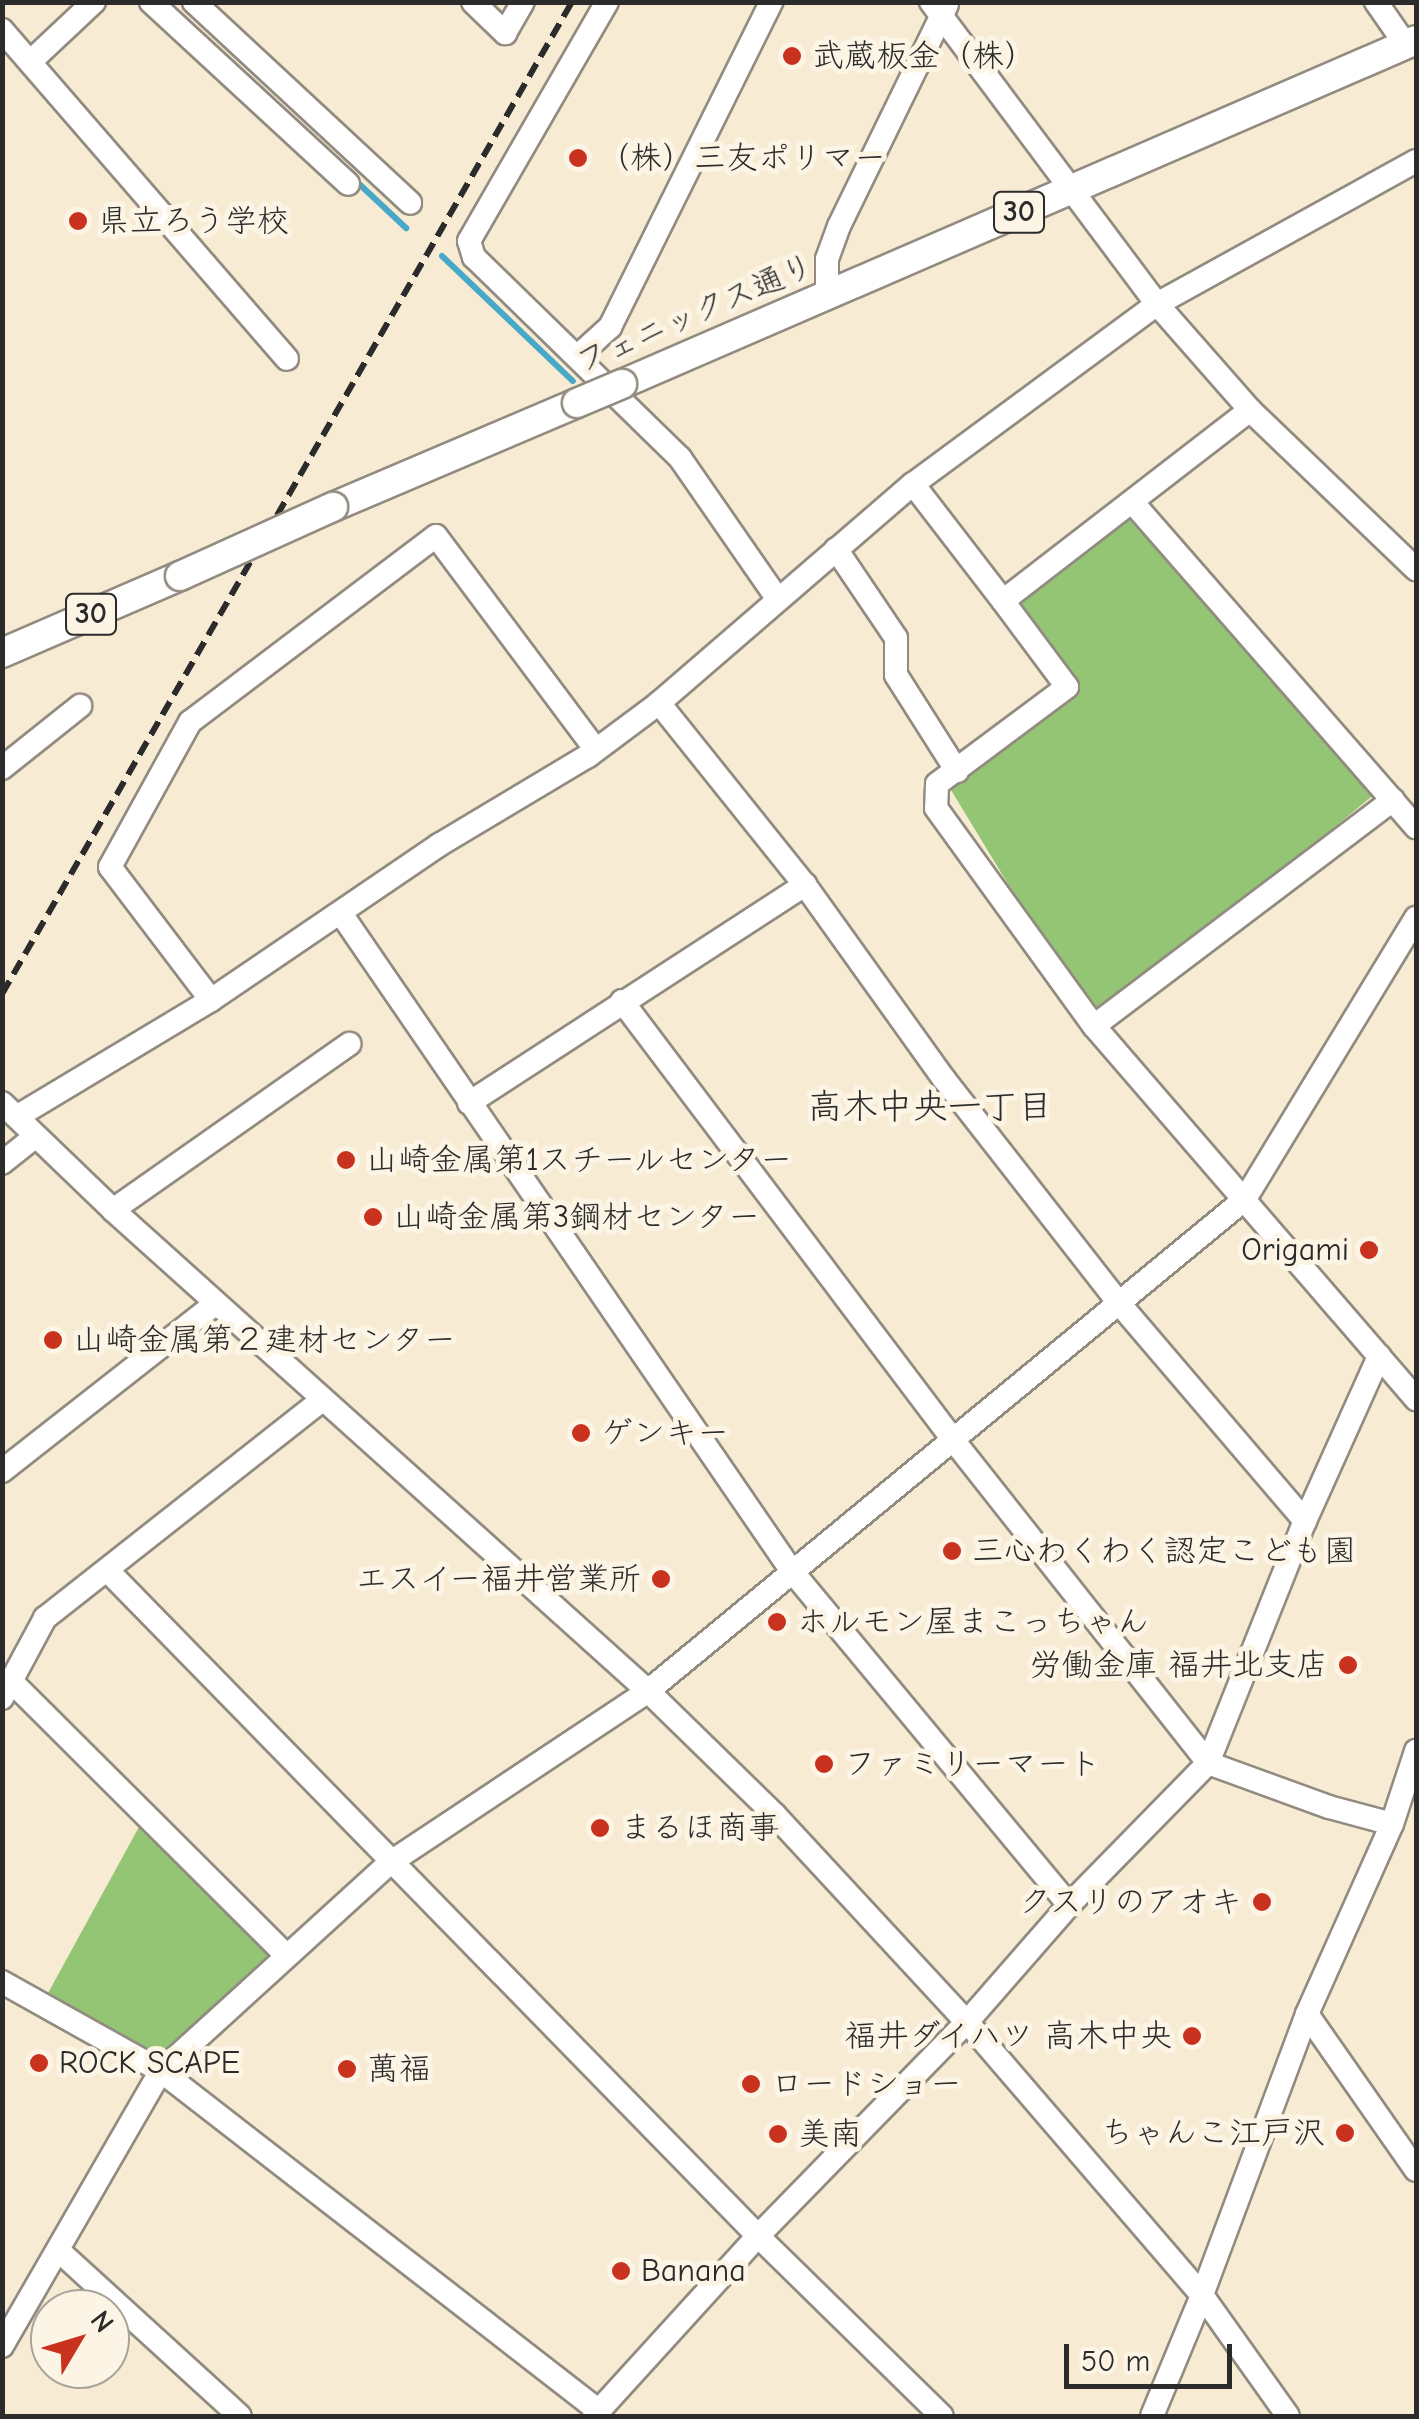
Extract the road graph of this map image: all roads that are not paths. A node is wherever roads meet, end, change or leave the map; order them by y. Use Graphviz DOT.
graph roads {
  1 [pos="94,2"];
  2 [pos="151,2"];
  3 [pos="194,2"];
  4 [pos="473,2"];
  5 [pos="522,2"];
  6 [pos="607,2"];
  7 [pos="1376,2"];
  8 [pos="767,4"];
  9 [pos="940,7"];
  10 [pos="2,30"];
  11 [pos="1412,42"];
  12 [pos="30,62"];
  13 [pos="1416,162"];
  14 [pos="348,184"];
  15 [pos="1070,190"];
  16 [pos="410,203"];
  17 [pos="827,294"];
  18 [pos="1157,304"];
  19 [pos="578,357"];
  20 [pos="288,360"];
  21 [pos="1250,410"];
  22 [pos="914,484"];
  23 [pos="1134,504"];
  24 [pos="836,549"];
  25 [pos="1416,569"];
  26 [pos="776,598"];
  27 [pos="1002,601"];
  28 [pos="2,653"];
  29 [pos="659,703"];
  30 [pos="80,706"];
  31 [pos="596,750"];
  32 [pos="2,768"];
  33 [pos="957,771"];
  34 [pos="1393,800"];
  35 [pos="1416,827"];
  36 [pos="806,884"];
  37 [pos="342,915"];
  38 [pos="1416,918"];
  39 [pos="212,1000"];
  40 [pos="622,1002"];
  41 [pos="1094,1026"];
  42 [pos="349,1044"];
  43 [pos="470,1103"];
  44 [pos="10,1109"];
  45 [pos="36,1136"];
  46 [pos="2,1162"];
  47 [pos="1245,1199"];
  48 [pos="113,1210"];
  49 [pos="216,1302"];
  50 [pos="1118,1302"];
  51 [pos="1379,1356"];
  52 [pos="1416,1398"];
  53 [pos="322,1400"];
  54 [pos="954,1441"];
  55 [pos="2,1471"];
  56 [pos="1304,1521"];
  57 [pos="791,1570"];
  58 [pos="108,1571"];
  59 [pos="8,1690"];
  60 [pos="648,1691"];
  61 [pos="1416,1750"];
  62 [pos="1208,1763"];
  63 [pos="1392,1824"];
  64 [pos="390,1862"];
  65 [pos="1069,1905"];
  66 [pos="286,1955"];
  67 [pos="2,1982"];
  68 [pos="1306,2014"];
  69 [pos="967,2022"];
  70 [pos="161,2071"];
  71 [pos="1416,2170"];
  72 [pos="758,2236"];
  73 [pos="58,2250"];
  74 [pos="1202,2295"];
  75 [pos="2,2346"];
  76 [pos="931,2412"];
  77 [pos="596,2414"];
  78 [pos="240,2416"];
  79 [pos="1152,2416"];
  80 [pos="1288,2416"];
  1 -- 12 [label="street"];
  2 -- 14 [label="street"];
  3 -- 16 [label="street"];
  4 -- 5 [label="street"];
  6 -- 19 [label="street"];
  7 -- 11 [label="street"];
  8 -- 19 [label="street"];
  9 -- 15 [label="street"];
  9 -- 17 [label="street"];
  10 -- 12 [label="street"];
  11 -- 15 [label="main road, フェニックス通り / 30"];
  12 -- 20 [label="street"];
  13 -- 18 [label="street"];
  15 -- 17 [label="main road, フェニックス通り / 30"];
  15 -- 18 [label="street"];
  17 -- 28 [label="main road, フェニックス通り / 30, bridge"];
  18 -- 21 [label="street"];
  18 -- 22 [label="street"];
  19 -- 26 [label="street"];
  21 -- 23 [label="street"];
  21 -- 25 [label="street"];
  22 -- 24 [label="street"];
  22 -- 27 [label="street"];
  23 -- 27 [label="street"];
  23 -- 34 [label="street"];
  24 -- 26 [label="street"];
  24 -- 33 [label="street"];
  26 -- 29 [label="street"];
  27 -- 33 [label="street"];
  29 -- 31 [label="street"];
  29 -- 36 [label="street"];
  30 -- 32 [label="street"];
  31 -- 37 [label="street"];
  31 -- 39 [label="street"];
  33 -- 41 [label="street"];
  34 -- 35 [label="street"];
  34 -- 41 [label="street"];
  36 -- 40 [label="street"];
  36 -- 50 [label="street"];
  37 -- 39 [label="street"];
  37 -- 43 [label="street"];
  38 -- 47 [label="street"];
  39 -- 44 [label="street"];
  40 -- 43 [label="street"];
  40 -- 54 [label="street"];
  41 -- 47 [label="street"];
  42 -- 48 [label="street"];
  43 -- 57 [label="street"];
  44 -- 45 [label="street"];
  45 -- 46 [label="street"];
  45 -- 48 [label="street"];
  47 -- 50 [label="street"];
  47 -- 51 [label="street"];
  48 -- 49 [label="street"];
  49 -- 53 [label="street"];
  49 -- 55 [label="street"];
  50 -- 54 [label="street"];
  50 -- 56 [label="street"];
  51 -- 52 [label="street"];
  51 -- 56 [label="street"];
  53 -- 58 [label="street"];
  53 -- 60 [label="street"];
  54 -- 57 [label="street"];
  54 -- 62 [label="street"];
  56 -- 62 [label="street"];
  57 -- 60 [label="street"];
  57 -- 65 [label="street"];
  58 -- 59 [label="street"];
  58 -- 64 [label="street"];
  59 -- 66 [label="street"];
  60 -- 64 [label="street"];
  60 -- 69 [label="street"];
  61 -- 63 [label="street"];
  62 -- 63 [label="street"];
  62 -- 65 [label="street"];
  63 -- 68 [label="street"];
  64 -- 66 [label="street"];
  64 -- 72 [label="street"];
  65 -- 69 [label="street"];
  66 -- 70 [label="street"];
  67 -- 70 [label="street"];
  68 -- 71 [label="street"];
  68 -- 74 [label="street"];
  69 -- 72 [label="street"];
  69 -- 74 [label="street"];
  70 -- 73 [label="street"];
  70 -- 77 [label="street"];
  72 -- 76 [label="street"];
  72 -- 77 [label="street"];
  73 -- 75 [label="street"];
  73 -- 78 [label="street"];
  74 -- 79 [label="street"];
  74 -- 80 [label="street"];
}
